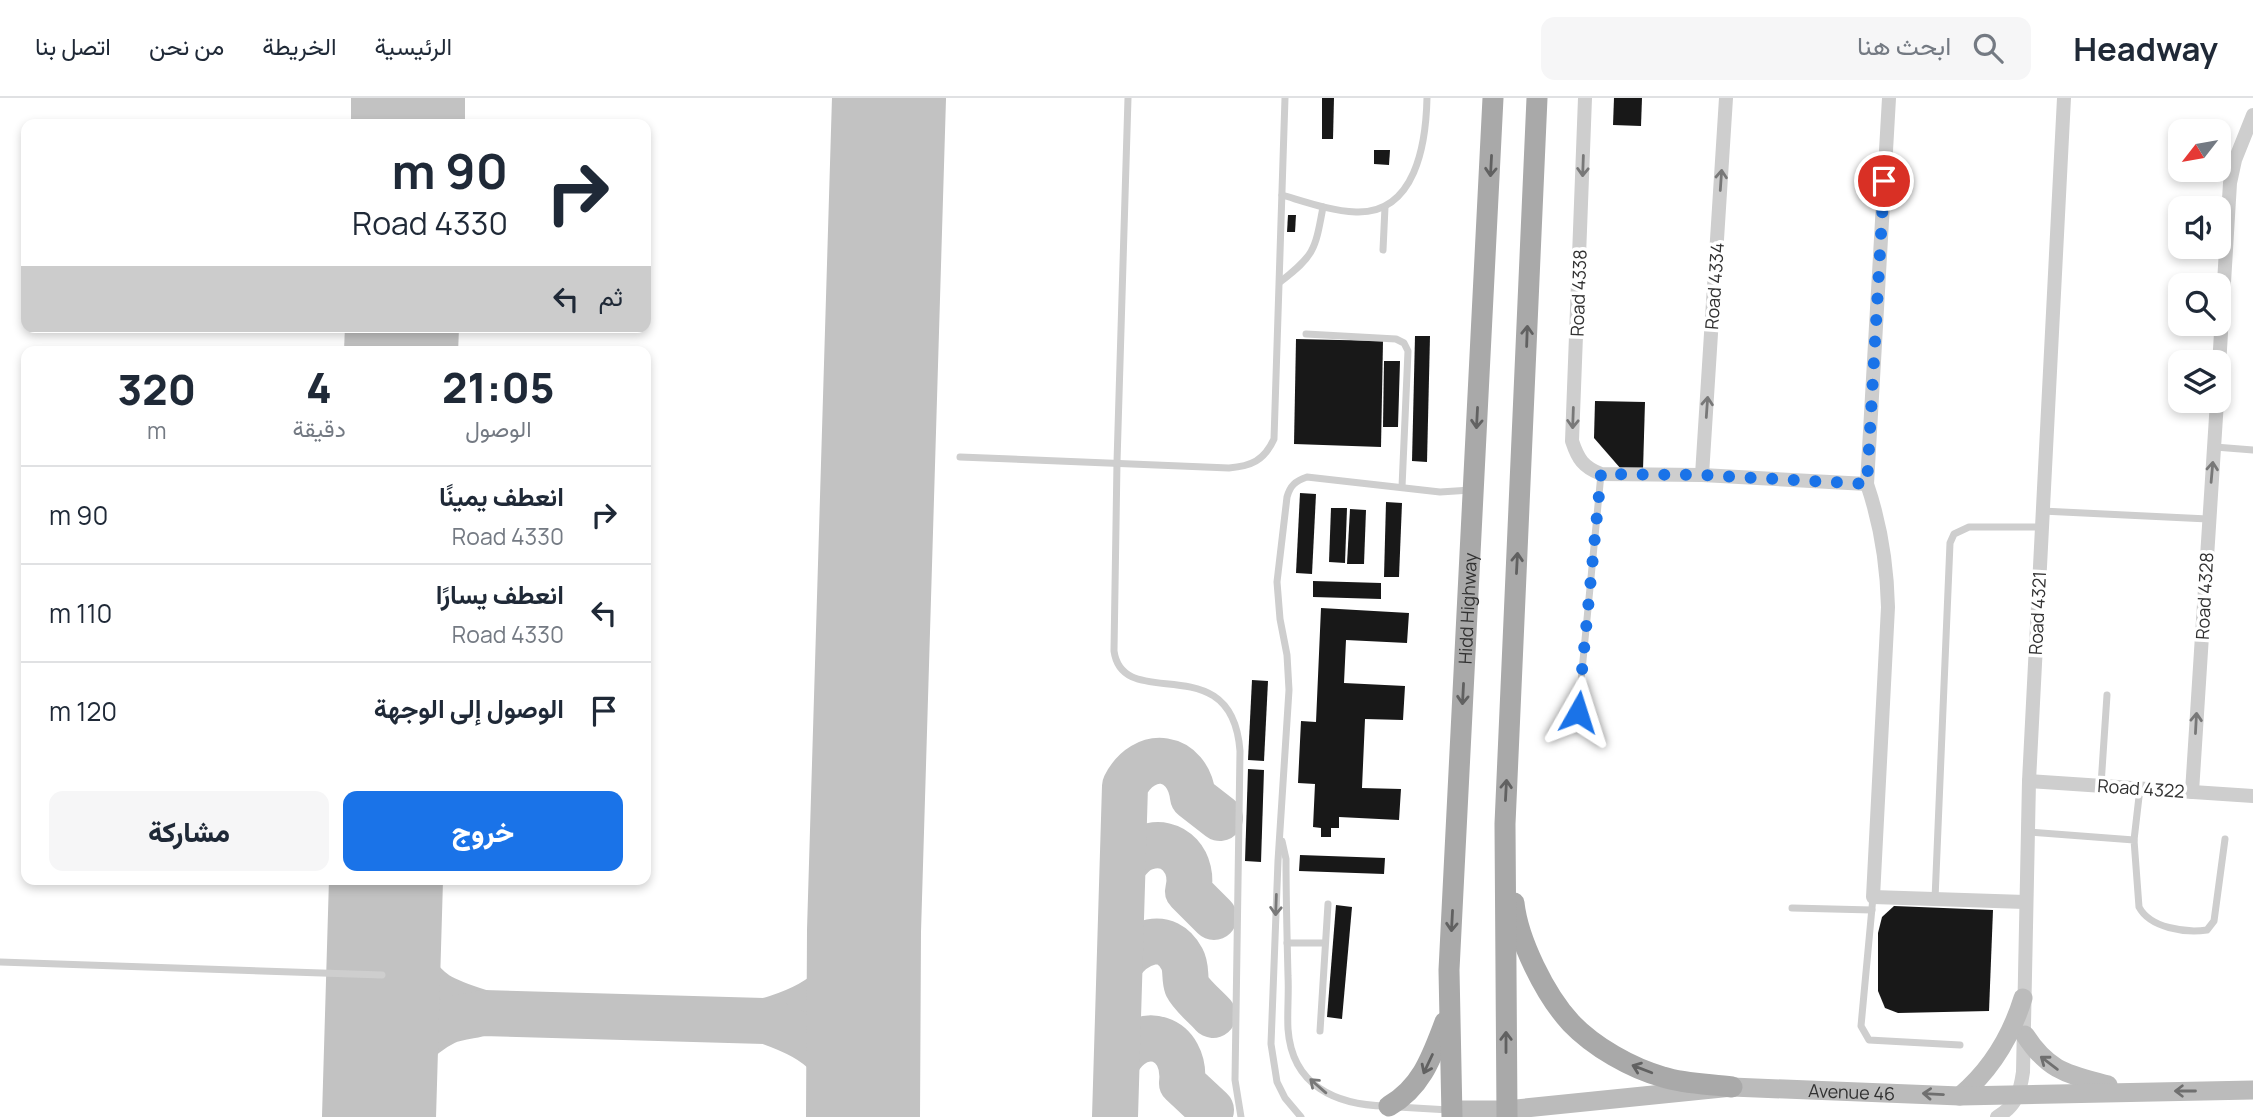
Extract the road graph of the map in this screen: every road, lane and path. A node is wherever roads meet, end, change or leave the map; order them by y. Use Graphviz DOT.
graph roads {
  1 [pos="1128,98"];
  2 [pos="1285,98"];
  3 [pos="1427,98"];
  4 [pos="1493,98"];
  5 [pos="1537,98"];
  6 [pos="1585,98"];
  7 [pos="1726,98"];
  8 [pos="1889,98"];
  9 [pos="2064,98"];
  10 [pos="2253,115"];
  11 [pos="1282,195"];
  12 [pos="1323,207"];
  13 [pos="1385,207"];
  14 [pos="1383,250"];
  15 [pos="1280,282"];
  16 [pos="1306,334"];
  17 [pos="2220,350"];
  18 [pos="2216,413"];
  19 [pos="2214,447"];
  20 [pos="2253,450"];
  21 [pos="960,457"];
  22 [pos="1116,462"];
  23 [pos="1601,474"];
  24 [pos="1702,475"];
  25 [pos="1867,484"];
  26 [pos="1402,487"];
  27 [pos="1473,490"];
  28 [pos="2042,511"];
  29 [pos="2208,519"];
  30 [pos="2041,527"];
  31 [pos="2107,695"];
  32 [pos="1578,712"];
  33 [pos="2029,781"];
  34 [pos="2101,786"];
  35 [pos="2140,788"];
  36 [pos="2192,792"];
  37 [pos="2253,796"];
  38 [pos="1505,824"];
  39 [pos="2028,832"];
  40 [pos="1280,837"];
  41 [pos="2225,839"];
  42 [pos="2134,840"];
  43 [pos="1935,899"];
  44 [pos="2025,902"];
  45 [pos="1328,904"];
  46 [pos="1872,904"];
  47 [pos="1792,908"];
  48 [pos="1287,943"];
  49 [pos="1325,943"];
  50 [pos="1274,960"];
  51 [pos="1288,960"];
  52 [pos="0,962"];
  53 [pos="382,975"];
  54 [pos="2023,998"];
  55 [pos="1273,1000"];
  56 [pos="1289,1000"];
  57 [pos="1450,1010"];
  58 [pos="1320,1031"];
  59 [pos="2025,1035"];
  60 [pos="1960,1045"];
  61 [pos="1732,1087"];
  62 [pos="2253,1090"];
  63 [pos="2129,1091"];
  64 [pos="2020,1093"];
  65 [pos="1960,1096"];
  66 [pos="1389,1107"];
  67 [pos="1452,1114"];
  68 [pos="1507,1114"];
  69 [pos="1241,1117"];
  70 [pos="1301,1117"];
  71 [pos="1997,1117"];
  1 -- 22 [label="lane"];
  2 -- 11 [label="lane"];
  3 -- 13 [label="lane"];
  4 -- 27 [label="main road, Hidd Highway, one-way"];
  38 -- 5 [label="main road, one-way"];
  6 -- 23 [label="street, Road 4338, one-way"];
  24 -- 7 [label="street, Road 4334, one-way"];
  8 -- 25 [label="street"];
  9 -- 28 [label="street, Road 4321"];
  10 -- 17 [label="street"];
  11 -- 12 [label="lane"];
  11 -- 15 [label="lane"];
  12 -- 13 [label="lane"];
  12 -- 15 [label="lane"];
  13 -- 14 [label="lane"];
  15 -- 22 [label="lane"];
  16 -- 26 [label="lane"];
  18 -- 19 [label="street, Road 4328"];
  19 -- 20 [label="lane"];
  29 -- 19 [label="street, Road 4328, one-way"];
  21 -- 22 [label="lane"];
  22 -- 69 [label="lane"];
  23 -- 24 [label="street"];
  23 -- 32 [label="lane"];
  24 -- 25 [label="street"];
  25 -- 46 [label="street"];
  26 -- 27 [label="lane"];
  26 -- 40 [label="lane"];
  27 -- 57 [label="main road, Hidd Highway, one-way"];
  28 -- 29 [label="lane"];
  28 -- 30 [label="street, Road 4321"];
  36 -- 29 [label="street, Road 4328, one-way"];
  30 -- 33 [label="street, Road 4321"];
  30 -- 43 [label="lane"];
  31 -- 34 [label="lane"];
  33 -- 34 [label="street, Road 4322"];
  33 -- 39 [label="street, Road 4321"];
  34 -- 35 [label="street, Road 4322"];
  35 -- 36 [label="street, Road 4322"];
  35 -- 42 [label="lane"];
  36 -- 37 [label="street, Road 4322"];
  61 -- 38 [label="main road, one-way"];
  68 -- 38 [label="main road, one-way"];
  39 -- 42 [label="lane"];
  39 -- 44 [label="street, Road 4321"];
  40 -- 48 [label="lane"];
  40 -- 50 [label="lane, one-way"];
  41 -- 42 [label="lane"];
  43 -- 44 [label="street"];
  43 -- 46 [label="street"];
  44 -- 54 [label="street, Road 4321"];
  45 -- 49 [label="lane"];
  46 -- 47 [label="lane"];
  46 -- 60 [label="lane"];
  48 -- 49 [label="lane"];
  48 -- 51 [label="lane"];
  49 -- 58 [label="lane"];
  50 -- 51 [label="lane"];
  50 -- 55 [label="lane"];
  51 -- 56 [label="lane"];
  52 -- 53 [label="lane"];
  54 -- 59 [label="street, Road 4321"];
  54 -- 65 [label="main road"];
  55 -- 56 [label="lane"];
  55 -- 70 [label="lane"];
  66 -- 56 [label="lane, one-way"];
  57 -- 66 [label="main road, one-way"];
  57 -- 67 [label="main road, Hidd Highway"];
  63 -- 59 [label="main road, one-way"];
  59 -- 64 [label="street, Road 4321"];
  65 -- 61 [label="main road, Avenue 46, one-way"];
  61 -- 68 [label="main road, Avenue 46"];
  62 -- 63 [label="main road, Avenue 46, one-way"];
  63 -- 64 [label="main road, Avenue 46"];
  64 -- 65 [label="main road, Avenue 46"];
  64 -- 71 [label="street"];
  66 -- 67 [label="lane"];
  67 -- 68 [label="main road, Avenue 46"];
}
